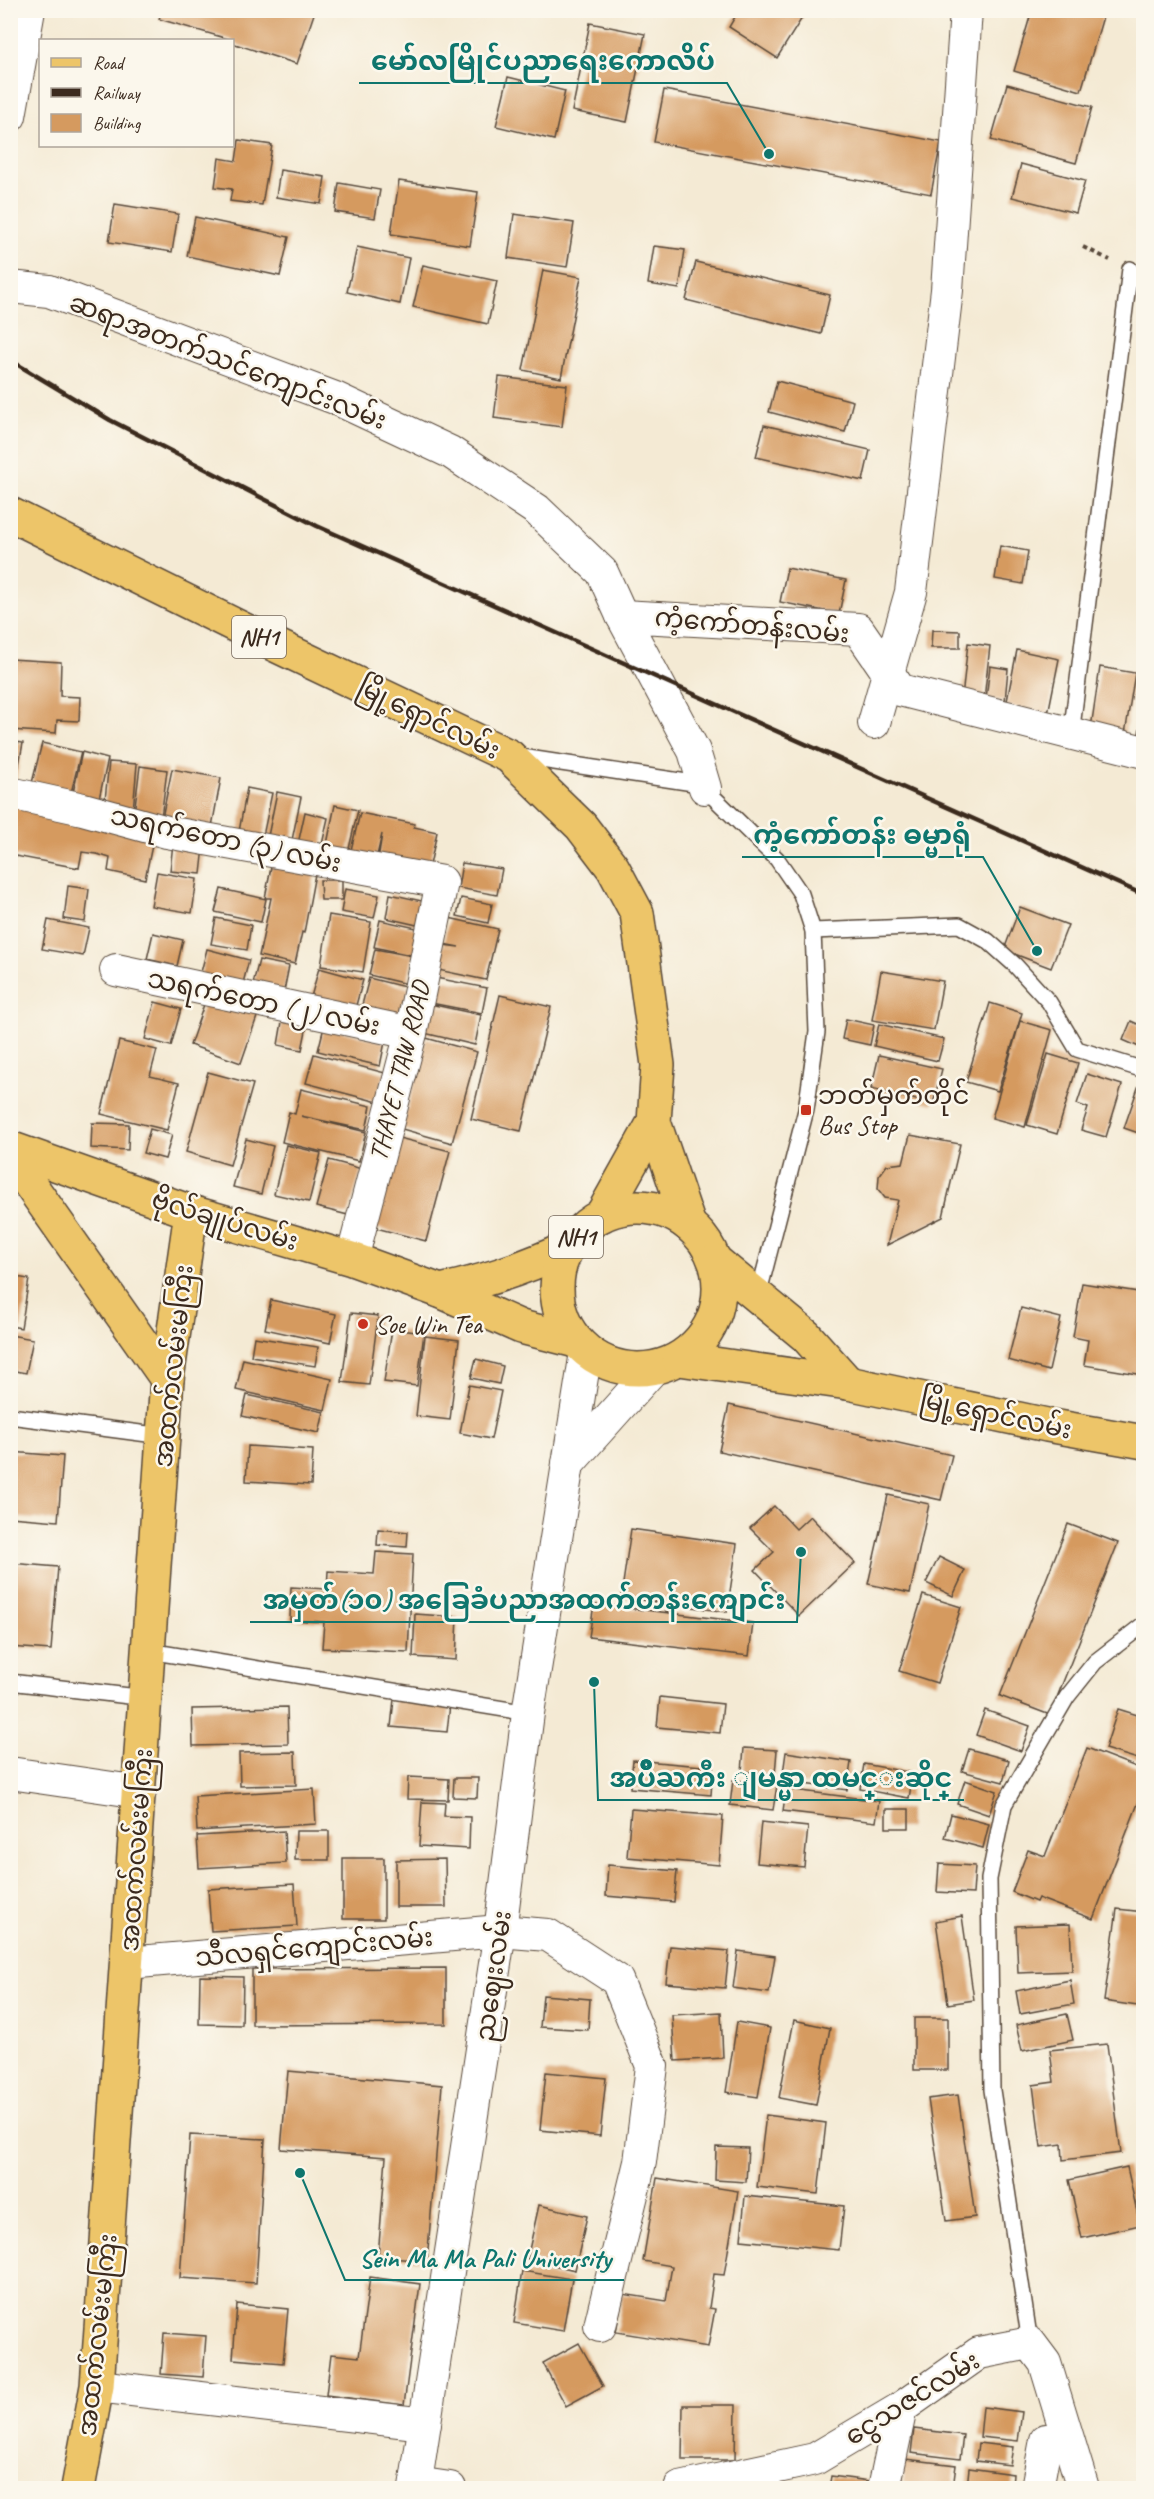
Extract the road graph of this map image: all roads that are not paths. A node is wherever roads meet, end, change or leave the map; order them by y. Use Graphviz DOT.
graph roads {
  1 [pos="29,10"];
  2 [pos="966,10"];
  3 [pos="10,116"];
  4 [pos="1130,269"];
  5 [pos="10,287"];
  6 [pos="10,514"];
  7 [pos="622,616"];
  8 [pos="887,672"];
  9 [pos="874,723"];
  10 [pos="1071,735"];
  11 [pos="1143,752"];
  12 [pos="509,756"];
  13 [pos="705,788"];
  14 [pos="10,793"];
  15 [pos="442,882"];
  16 [pos="813,931"];
  17 [pos="116,970"];
  18 [pos="411,1033"];
  19 [pos="1143,1070"];
  20 [pos="654,1122"];
  21 [pos="10,1148"];
  22 [pos="10,1156"];
  23 [pos="191,1212"];
  24 [pos="602,1215"];
  25 [pos="689,1225"];
  26 [pos="567,1248"];
  27 [pos="352,1259"];
  28 [pos="715,1261"];
  29 [pos="440,1291"];
  30 [pos="758,1296"];
  31 [pos="581,1346"];
  32 [pos="667,1363"];
  33 [pos="167,1379"];
  34 [pos="848,1383"];
  35 [pos="10,1416"];
  36 [pos="164,1436"];
  37 [pos="1143,1442"];
  38 [pos="568,1464"];
  39 [pos="1143,1624"];
  40 [pos="149,1652"];
  41 [pos="10,1682"];
  42 [pos="146,1698"];
  43 [pos="528,1713"];
  44 [pos="10,1773"];
  45 [pos="140,1792"];
  46 [pos="500,1931"];
  47 [pos="127,1963"];
  48 [pos="600,2326"];
  49 [pos="1030,2343"];
  50 [pos="97,2386"];
  51 [pos="901,2408"];
  52 [pos="425,2424"];
  53 [pos="1046,2440"];
  54 [pos="730,2483"];
  55 [pos="416,2486"];
  56 [pos="78,2488"];
  57 [pos="450,2488"];
  58 [pos="680,2488"];
  59 [pos="884,2488"];
  60 [pos="1037,2488"];
  61 [pos="1083,2488"];
  1 -- 3 [label="street"];
  2 -- 8 [label="street"];
  4 -- 10 [label="lane"];
  5 -- 7 [label="street, ဆရာအတက်သင်ကျောင်းလမ်း"];
  6 -- 12 [label="main road, မြို့ရှောင်လမ်း / NH1"];
  7 -- 8 [label="street, ကံ့ကော်တန်းလမ်း"];
  7 -- 13 [label="street, ကံ့ကော်တန်းလမ်း"];
  8 -- 9 [label="street"];
  8 -- 10 [label="street, ကံ့ကော်တန်းလမ်း"];
  10 -- 11 [label="street, ကံ့ကော်တန်းလမ်း"];
  12 -- 13 [label="lane"];
  12 -- 20 [label="main road, မြို့ရှောင်လမ်း / NH1"];
  13 -- 16 [label="lane"];
  14 -- 15 [label="street, သရက်တော (၃) လမ်း"];
  15 -- 18 [label="street, THAYET TAW ROAD"];
  16 -- 19 [label="lane"];
  16 -- 30 [label="lane"];
  17 -- 18 [label="street, သရက်တော (၂) လမ်း"];
  18 -- 27 [label="street, THAYET TAW ROAD"];
  20 -- 24 [label="main road, မြို့ရှောင်လမ်း / NH1"];
  20 -- 25 [label="main road, မြို့ရှောင်လမ်း / NH1"];
  21 -- 23 [label="main road, ဗိုလ်ချုပ်လမ်း"];
  22 -- 33 [label="main road"];
  23 -- 27 [label="main road, ဗိုလ်ချုပ်လမ်း"];
  23 -- 33 [label="main road, အထက်လမ်းမကြီး"];
  24 -- 25 [label="main road, NH1"];
  24 -- 26 [label="main road, NH1"];
  25 -- 28 [label="main road, NH1"];
  26 -- 29 [label="main road"];
  26 -- 31 [label="main road, NH1"];
  27 -- 29 [label="main road, ဗိုလ်ချုပ်လမ်း"];
  28 -- 30 [label="main road, NH1"];
  28 -- 32 [label="main road, NH1"];
  29 -- 31 [label="main road, ဗိုလ်ချုပ်လမ်း"];
  30 -- 34 [label="main road, NH1"];
  31 -- 32 [label="main road"];
  31 -- 38 [label="street, ညဈေးလမ်း"];
  32 -- 34 [label="main road, မြို့ရှောင်လမ်း"];
  32 -- 38 [label="street"];
  33 -- 36 [label="main road, အထက်လမ်းမကြီး"];
  34 -- 37 [label="main road, မြို့ရှောင်လမ်း"];
  35 -- 36 [label="lane"];
  36 -- 40 [label="main road, အထက်လမ်းမကြီး"];
  38 -- 43 [label="street, ညဈေးလမ်း"];
  39 -- 49 [label="lane"];
  40 -- 42 [label="main road, အထက်လမ်းမကြီး"];
  40 -- 43 [label="lane"];
  41 -- 42 [label="lane"];
  42 -- 45 [label="main road, အထက်လမ်းမကြီး"];
  43 -- 46 [label="street, ညဈေးလမ်း"];
  44 -- 45 [label="street"];
  45 -- 47 [label="main road, အထက်လမ်းမကြီး"];
  46 -- 47 [label="street, သီလရှင်ကျောင်းလမ်း"];
  46 -- 48 [label="street, သီလရှင်ကျောင်းလမ်း"];
  46 -- 52 [label="street, ညဈေးလမ်း"];
  47 -- 50 [label="main road, အထက်လမ်းမကြီး"];
  49 -- 51 [label="street, ငွေသဇင်လမ်း"];
  49 -- 61 [label="street"];
  50 -- 52 [label="street"];
  50 -- 56 [label="main road, အထက်လမ်းမကြီး"];
  51 -- 54 [label="street, ငွေသဇင်လမ်း"];
  51 -- 59 [label="street"];
  52 -- 55 [label="street, ညဈေးလမ်း"];
  53 -- 60 [label="street"];
  54 -- 58 [label="street, ငွေသဇင်လမ်း"];
  55 -- 57 [label="street"];
}
